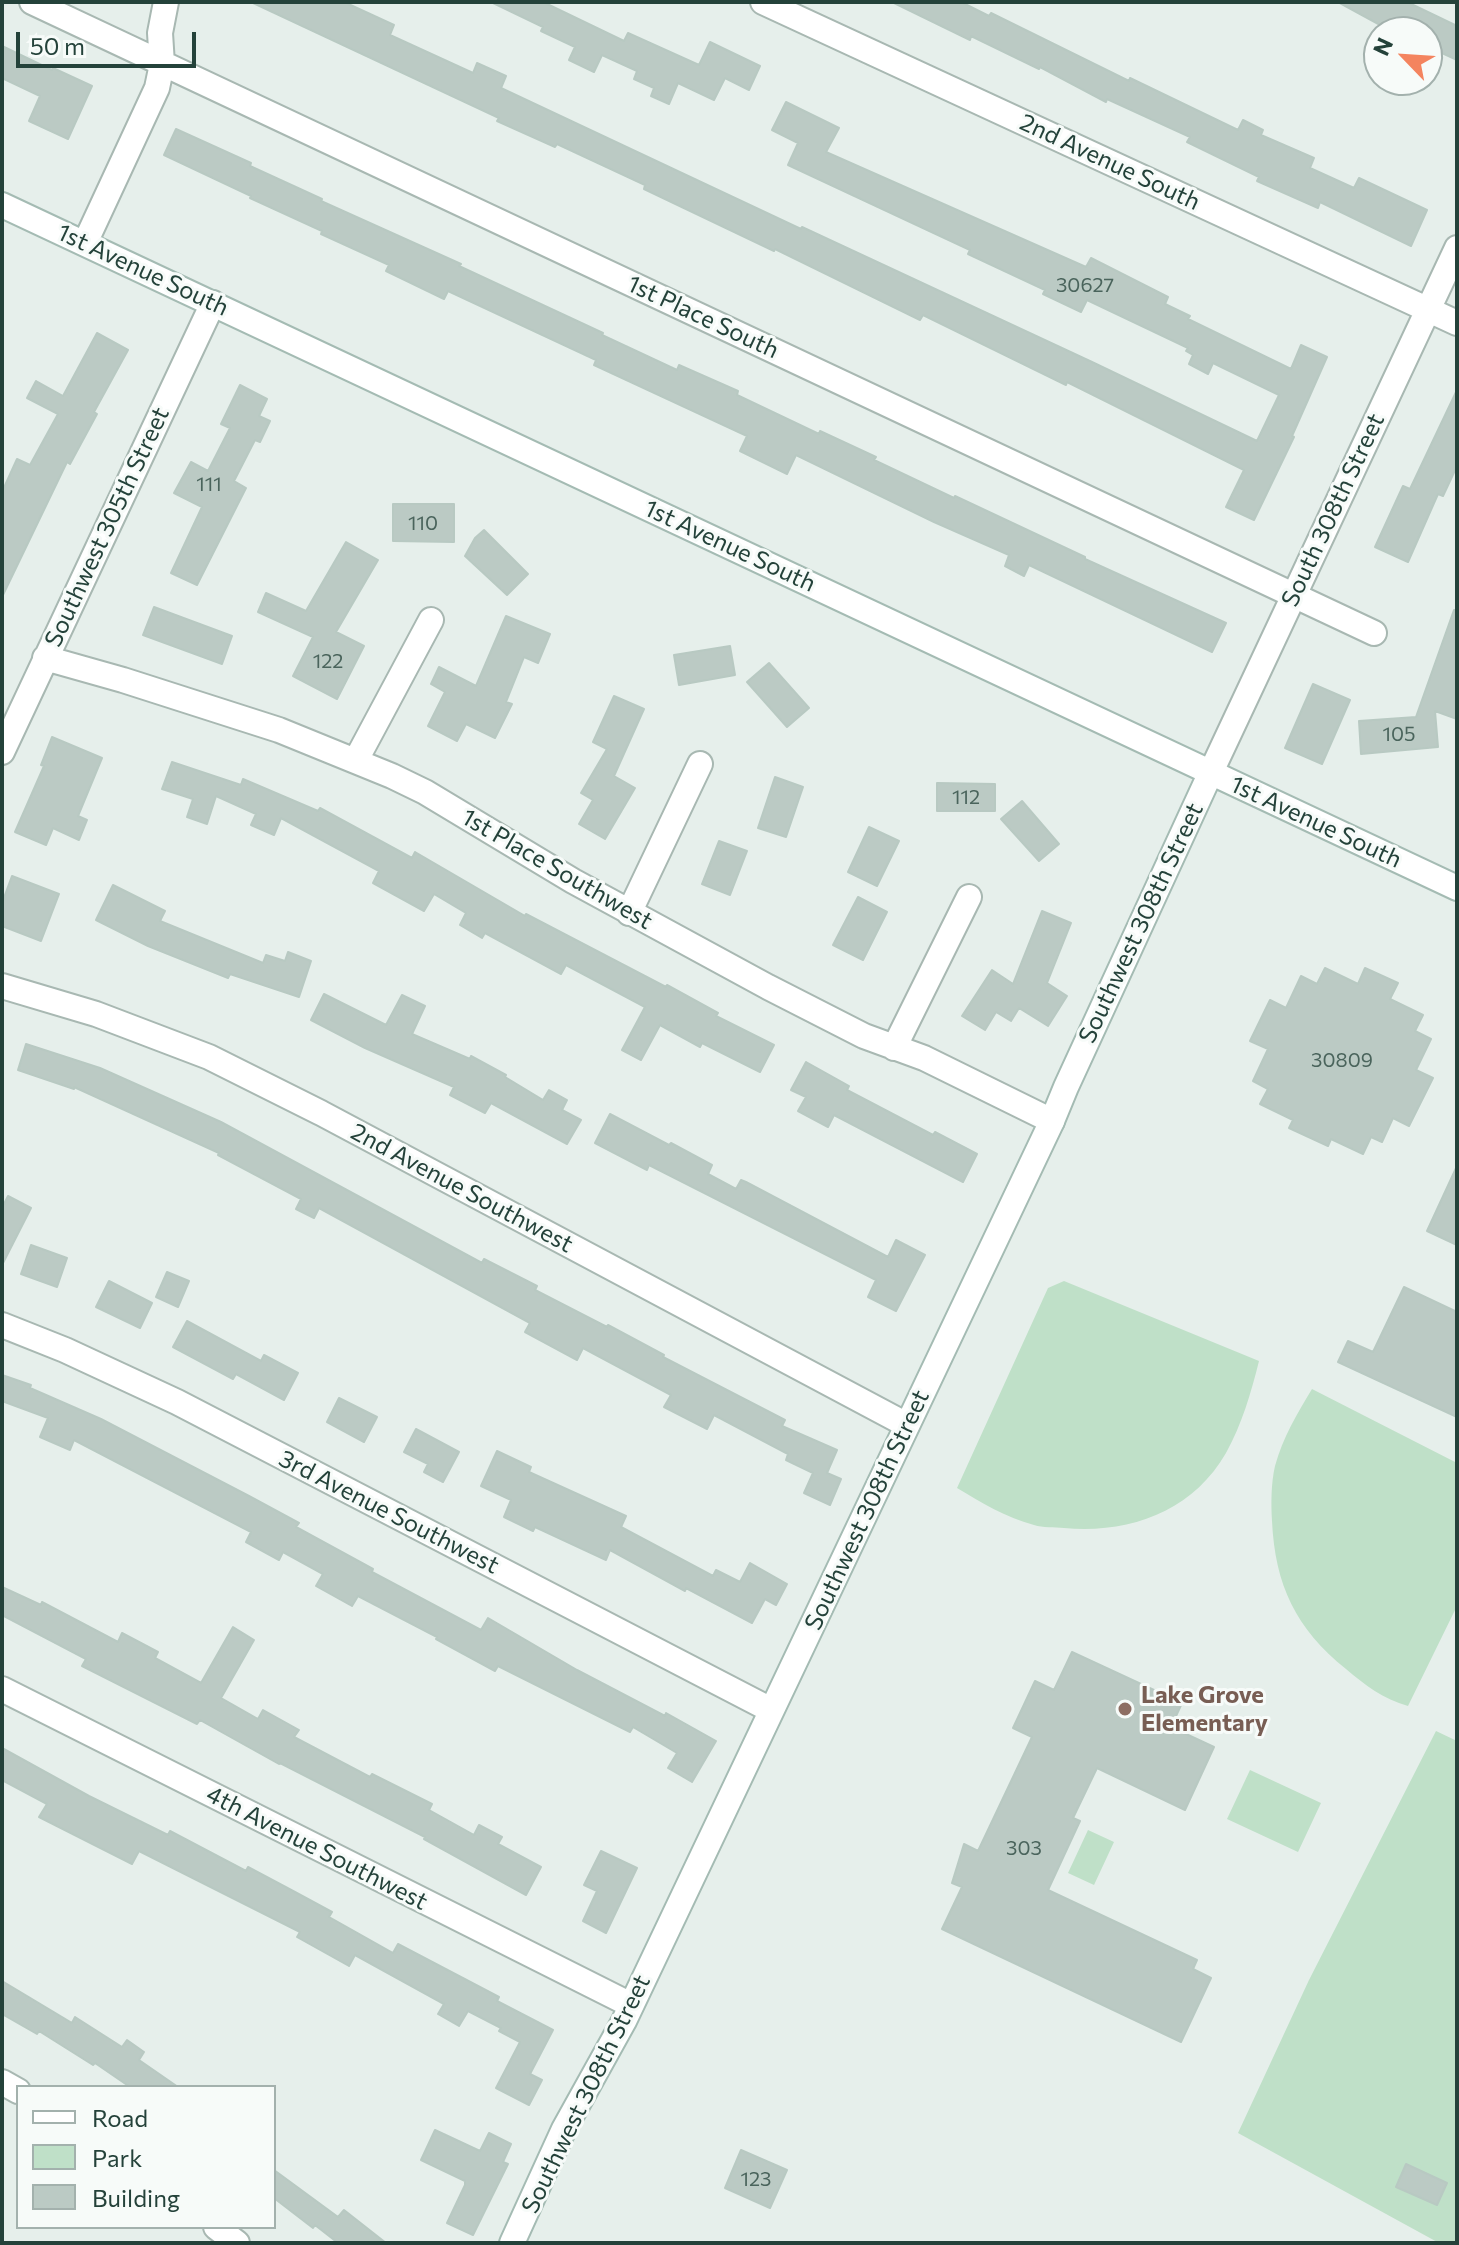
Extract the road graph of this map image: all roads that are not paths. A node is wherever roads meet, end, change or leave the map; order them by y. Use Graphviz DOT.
graph roads {
  1 [pos="32,2"];
  2 [pos="166,2"];
  3 [pos="763,2"];
  4 [pos="162,64"];
  5 [pos="2,205"];
  6 [pos="85,243"];
  7 [pos="1457,248"];
  8 [pos="213,303"];
  9 [pos="1428,310"];
  10 [pos="1457,323"];
  11 [pos="1294,594"];
  12 [pos="431,620"];
  13 [pos="1374,633"];
  14 [pos="45,658"];
  15 [pos="2,752"];
  16 [pos="356,760"];
  17 [pos="700,764"];
  18 [pos="1211,772"];
  19 [pos="1457,888"];
  20 [pos="969,897"];
  21 [pos="629,913"];
  22 [pos="2,986"];
  23 [pos="894,1048"];
  24 [pos="1052,1121"];
  25 [pos="2,1325"];
  26 [pos="907,1425"];
  27 [pos="2,1689"];
  28 [pos="771,1710"];
  29 [pos="631,2005"];
  30 [pos="219,2229"];
  31 [pos="237,2243"];
  32 [pos="512,2243"];
  1 -- 4 [label="street, 1st Place South"];
  2 -- 4 [label="street"];
  3 -- 9 [label="street, 2nd Avenue South"];
  4 -- 6 [label="street"];
  4 -- 11 [label="street, 1st Place South"];
  5 -- 6 [label="street, 1st Avenue South"];
  6 -- 8 [label="street, 1st Avenue South"];
  7 -- 9 [label="street, South 308th Street"];
  8 -- 14 [label="street, Southwest 305th Street"];
  8 -- 18 [label="street, 1st Avenue South"];
  9 -- 10 [label="street, 2nd Avenue South"];
  9 -- 11 [label="street, South 308th Street"];
  11 -- 13 [label="street, 1st Place South"];
  11 -- 18 [label="street, South 308th Street"];
  12 -- 16 [label="street"];
  14 -- 15 [label="street, Southwest 305th Street"];
  14 -- 16 [label="street, 1st Place Southwest"];
  16 -- 21 [label="street, 1st Place Southwest"];
  17 -- 21 [label="street"];
  18 -- 19 [label="street, 1st Avenue South"];
  18 -- 24 [label="street, Southwest 308th Street"];
  20 -- 23 [label="street"];
  21 -- 23 [label="street, 1st Place Southwest"];
  22 -- 26 [label="street, 2nd Avenue Southwest"];
  23 -- 24 [label="street, 1st Place Southwest"];
  24 -- 26 [label="street, Southwest 308th Street"];
  25 -- 28 [label="street, 3rd Avenue Southwest"];
  26 -- 28 [label="street, Southwest 308th Street"];
  27 -- 29 [label="street, 4th Avenue Southwest"];
  28 -- 29 [label="street, Southwest 308th Street"];
  29 -- 32 [label="street, Southwest 308th Street"];
  30 -- 31 [label="street"];
}
